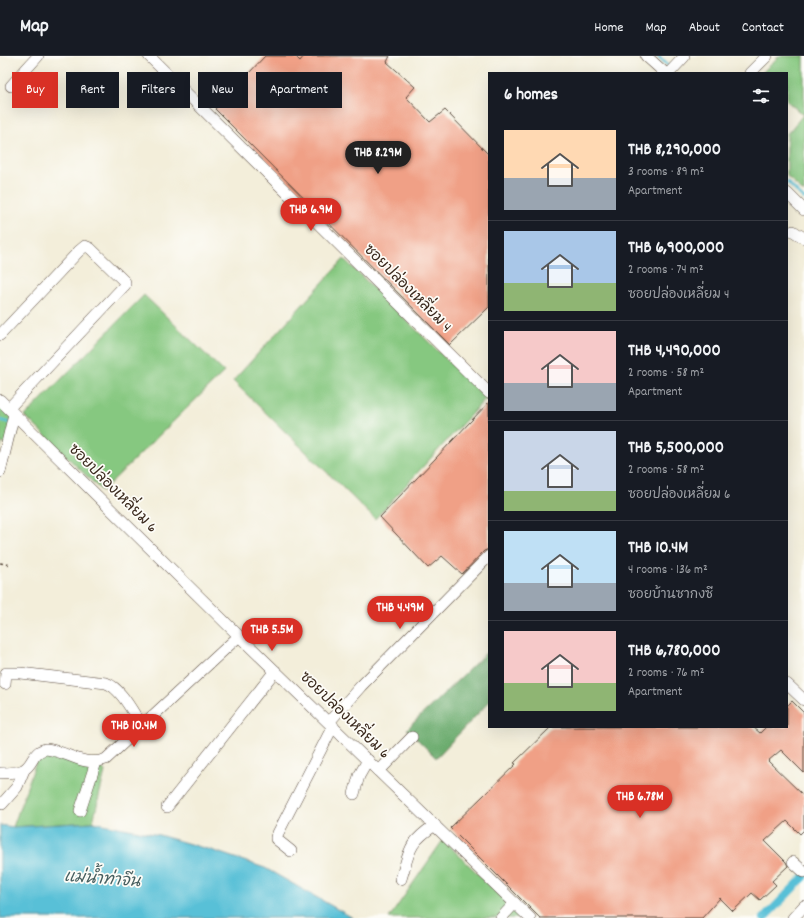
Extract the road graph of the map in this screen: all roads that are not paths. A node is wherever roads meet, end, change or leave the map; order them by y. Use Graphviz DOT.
graph roads {
  1 [pos="38,56"];
  2 [pos="149,56"];
  3 [pos="646,56"];
  4 [pos="767,56"];
  5 [pos="684,57"];
  6 [pos="670,71"];
  7 [pos="751,72"];
  8 [pos="11,86"];
  9 [pos="788,194"];
  10 [pos="804,210"];
  11 [pos="793,231"];
  12 [pos="804,238"];
  13 [pos="0,335"];
  14 [pos="488,392"];
  15 [pos="0,400"];
  16 [pos="12,411"];
  17 [pos="0,472"];
  18 [pos="488,557"];
  19 [pos="239,636"];
  20 [pos="275,671"];
  21 [pos="5,684"];
  22 [pos="788,685"];
  23 [pos="804,700"];
  24 [pos="331,724"];
  25 [pos="142,726"];
  26 [pos="412,737"];
  27 [pos="368,760"];
  28 [pos="96,762"];
  29 [pos="24,770"];
  30 [pos="379,771"];
  31 [pos="0,773"];
  32 [pos="354,794"];
  33 [pos="2,804"];
  34 [pos="167,807"];
  35 [pos="80,810"];
  36 [pos="435,825"];
  37 [pos="291,851"];
  38 [pos="401,879"];
  39 [pos="515,904"];
  40 [pos="804,906"];
  41 [pos="501,918"];
  42 [pos="530,918"];
  43 [pos="793,918"];
  1 -- 8 [label="street"];
  2 -- 14 [label="street, ซอยปล่องเหลี่ยม 4"];
  3 -- 6 [label="street"];
  4 -- 7 [label="street"];
  5 -- 6 [label="street"];
  9 -- 10 [label="street"];
  11 -- 12 [label="street"];
  13 -- 16 [label="street"];
  15 -- 16 [label="street, ซอยปล่องเหลี่ยม 6"];
  16 -- 17 [label="street"];
  16 -- 19 [label="street, ซอยปล่องเหลี่ยม 6"];
  18 -- 24 [label="street"];
  19 -- 20 [label="street, ซอยปล่องเหลี่ยม 6"];
  19 -- 25 [label="street"];
  20 -- 24 [label="street, ซอยปล่องเหลี่ยม 6"];
  20 -- 34 [label="street"];
  21 -- 25 [label="street"];
  22 -- 23 [label="street"];
  24 -- 27 [label="street, ซอยปล่องเหลี่ยม 6"];
  24 -- 37 [label="street"];
  25 -- 28 [label="street"];
  26 -- 30 [label="street"];
  27 -- 30 [label="street, ซอยปล่องเหลี่ยม 6"];
  27 -- 32 [label="street"];
  28 -- 29 [label="street"];
  28 -- 35 [label="street"];
  29 -- 31 [label="street"];
  29 -- 33 [label="street"];
  30 -- 36 [label="street, ซอยปล่องเหลี่ยม 6"];
  36 -- 38 [label="street"];
  36 -- 39 [label="street, ซอยปล่องเหลี่ยม 6"];
  39 -- 41 [label="street"];
  39 -- 42 [label="street, ซอยปล่องเหลี่ยม 6"];
  40 -- 43 [label="street"];
}
